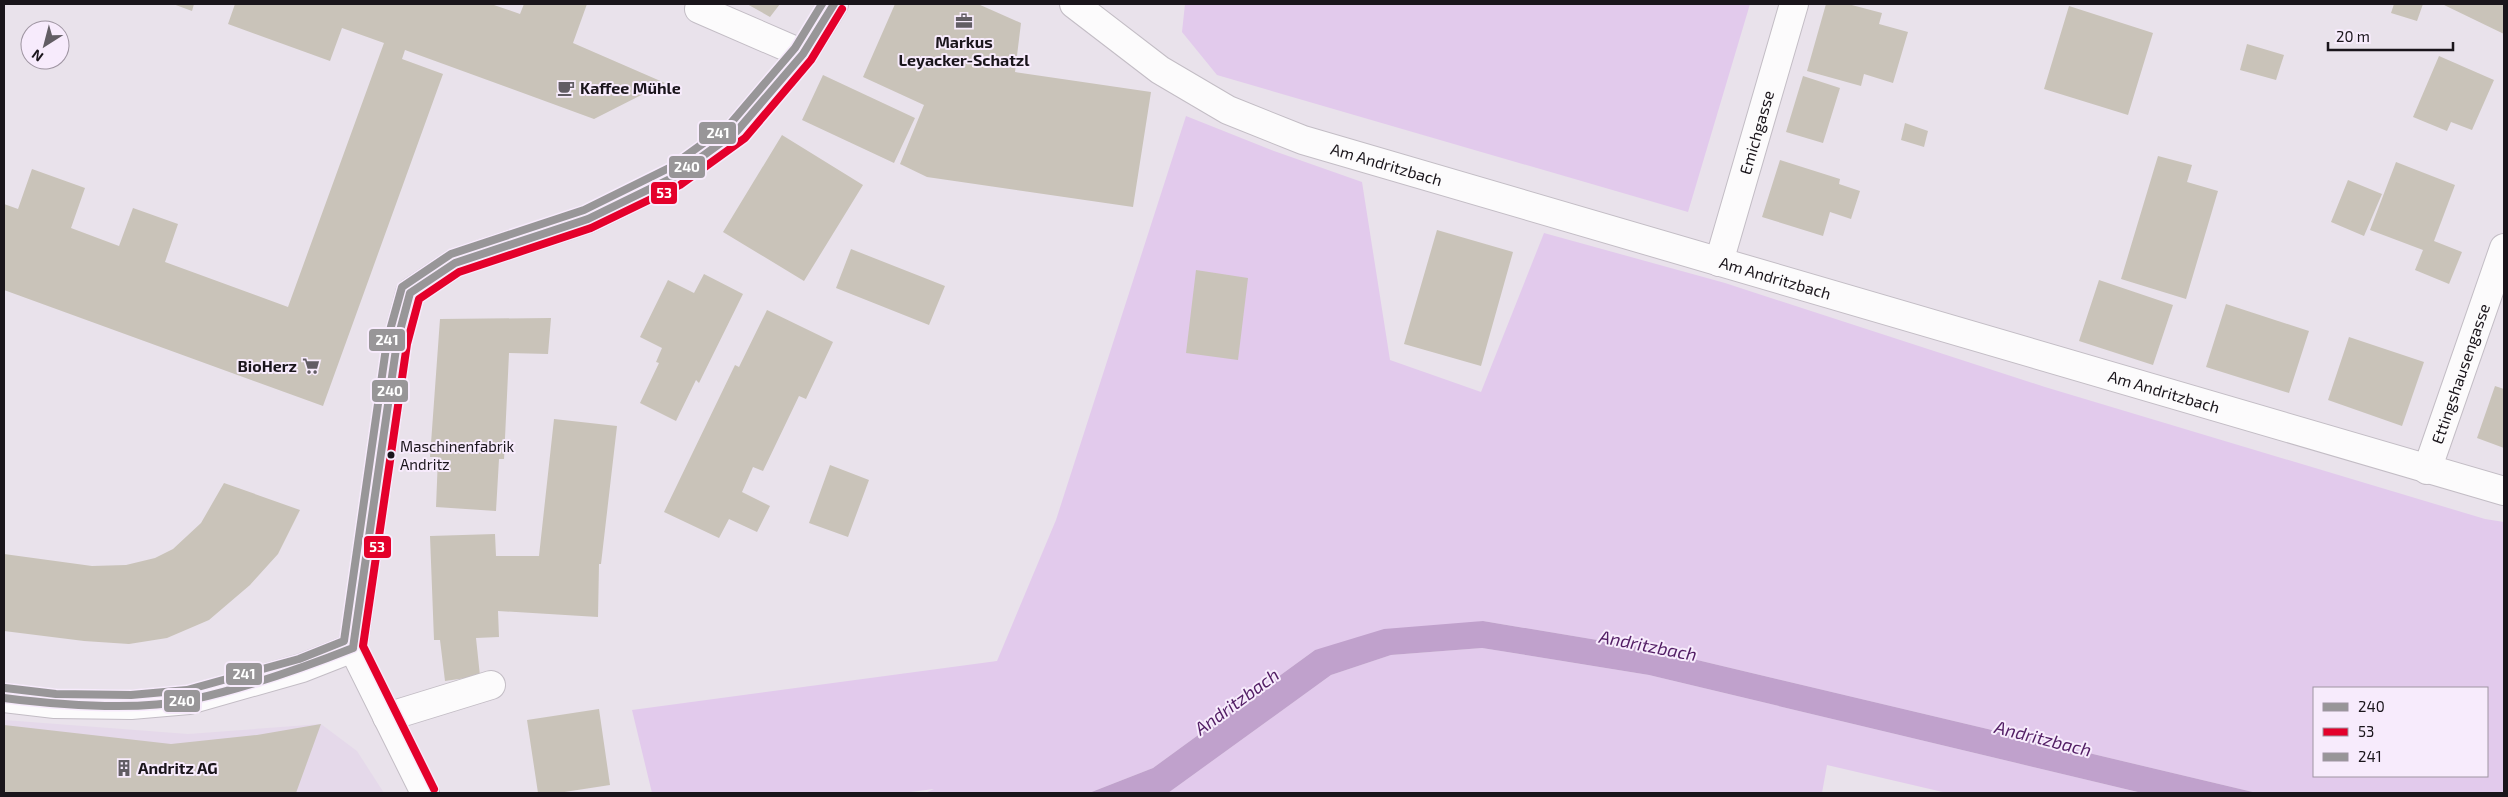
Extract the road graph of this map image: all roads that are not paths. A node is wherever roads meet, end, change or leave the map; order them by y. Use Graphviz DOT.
graph roads {
  1 [pos="834,4"];
  2 [pos="1074,4"];
  3 [pos="1794,4"];
  4 [pos="699,9"];
  5 [pos="803,54"];
  6 [pos="2504,248"];
  7 [pos="1719,262"];
  8 [pos="2427,470"];
  9 [pos="2504,491"];
  10 [pos="353,648"];
  11 [pos="491,685"];
  12 [pos="4,698"];
  13 [pos="387,717"];
  14 [pos="425,793"];
  1 -- 5 [label="street"];
  2 -- 7 [label="street, Am Andritzbach"];
  3 -- 7 [label="street, Emichgasse"];
  4 -- 5 [label="street"];
  5 -- 10 [label="street"];
  6 -- 8 [label="street, Ettingshausengasse"];
  7 -- 8 [label="street, Am Andritzbach"];
  8 -- 9 [label="street, Am Andritzbach"];
  10 -- 12 [label="street"];
  10 -- 13 [label="street"];
  11 -- 13 [label="street"];
  13 -- 14 [label="street"];
}
